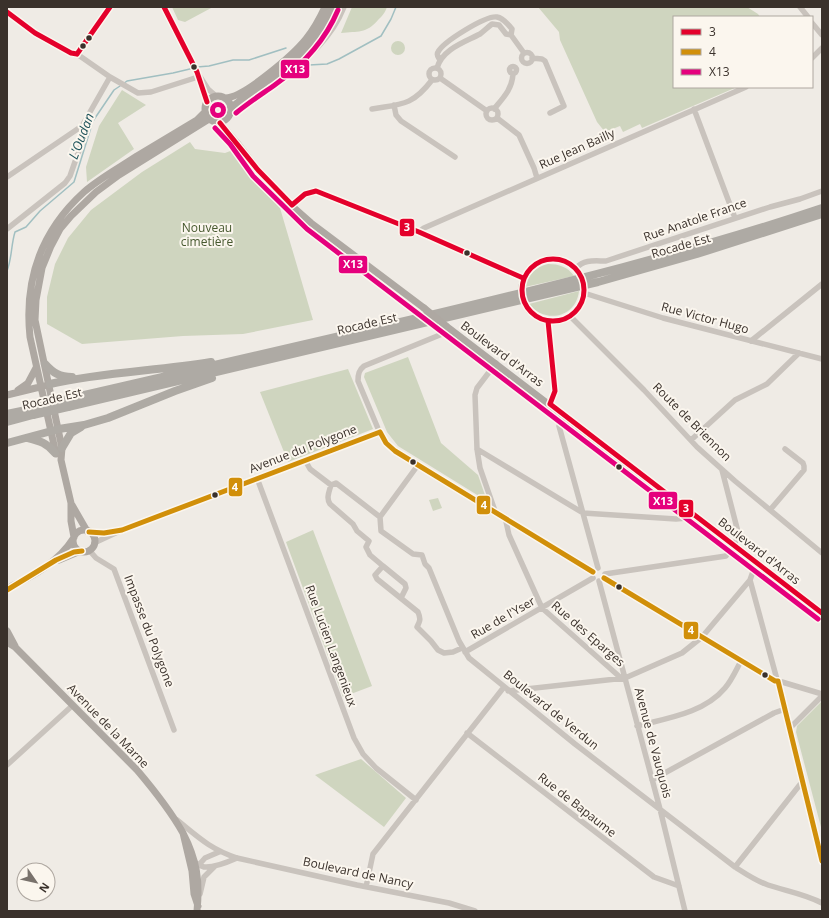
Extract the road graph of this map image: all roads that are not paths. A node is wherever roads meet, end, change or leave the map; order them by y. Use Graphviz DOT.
graph roads {
  1 [pos="110,7"];
  2 [pos="164,7"];
  3 [pos="325,7"];
  4 [pos="332,7"];
  5 [pos="344,7"];
  6 [pos="800,7"];
  7 [pos="7,12"];
  8 [pos="807,16"];
  9 [pos="813,24"];
  10 [pos="511,35"];
  11 [pos="822,35"];
  12 [pos="822,48"];
  13 [pos="524,53"];
  14 [pos="77,54"];
  15 [pos="813,57"];
  16 [pos="532,58"];
  17 [pos="440,60"];
  18 [pos="522,61"];
  19 [pos="437,68"];
  20 [pos="197,74"];
  21 [pos="110,78"];
  22 [pos="440,78"];
  23 [pos="432,80"];
  24 [pos="251,88"];
  25 [pos="744,88"];
  26 [pos="216,96"];
  27 [pos="225,98"];
  28 [pos="207,102"];
  29 [pos="394,105"];
  30 [pos="231,108"];
  31 [pos="372,108"];
  32 [pos="494,109"];
  33 [pos="694,109"];
  34 [pos="487,111"];
  35 [pos="205,112"];
  36 [pos="550,113"];
  37 [pos="228,118"];
  38 [pos="497,118"];
  39 [pos="209,120"];
  40 [pos="220,122"];
  41 [pos="82,126"];
  42 [pos="237,143"];
  43 [pos="454,157"];
  44 [pos="7,177"];
  45 [pos="537,178"];
  46 [pos="822,191"];
  47 [pos="292,205"];
  48 [pos="822,208"];
  49 [pos="822,214"];
  50 [pos="735,218"];
  51 [pos="7,229"];
  52 [pos="418,232"];
  53 [pos="576,268"];
  54 [pos="523,278"];
  55 [pos="822,284"];
  56 [pos="584,293"];
  57 [pos="570,316"];
  58 [pos="548,321"];
  59 [pos="449,328"];
  60 [pos="751,341"];
  61 [pos="799,353"];
  62 [pos="243,359"];
  63 [pos="822,359"];
  64 [pos="496,363"];
  65 [pos="45,364"];
  66 [pos="36,368"];
  67 [pos="225,371"];
  68 [pos="83,377"];
  69 [pos="50,384"];
  70 [pos="40,387"];
  71 [pos="7,394"];
  72 [pos="67,403"];
  73 [pos="550,404"];
  74 [pos="32,412"];
  75 [pos="7,414"];
  76 [pos="564,415"];
  77 [pos="7,422"];
  78 [pos="84,425"];
  79 [pos="55,430"];
  80 [pos="380,432"];
  81 [pos="28,438"];
  82 [pos="691,440"];
  83 [pos="7,443"];
  84 [pos="62,448"];
  85 [pos="477,449"];
  86 [pos="785,449"];
  87 [pos="55,453"];
  88 [pos="61,460"];
  89 [pos="305,460"];
  90 [pos="418,465"];
  91 [pos="722,469"];
  92 [pos="257,478"];
  93 [pos="331,485"];
  94 [pos="71,503"];
  95 [pos="770,510"];
  96 [pos="495,511"];
  97 [pos="583,513"];
  98 [pos="380,517"];
  99 [pos="505,517"];
  100 [pos="697,517"];
  101 [pos="122,530"];
  102 [pos="88,531"];
  103 [pos="74,538"];
  104 [pos="94,543"];
  105 [pos="734,546"];
  106 [pos="86,551"];
  107 [pos="822,553"];
  108 [pos="52,563"];
  109 [pos="756,563"];
  110 [pos="383,566"];
  111 [pos="596,570"];
  112 [pos="600,578"];
  113 [pos="750,580"];
  114 [pos="20,582"];
  115 [pos="7,590"];
  116 [pos="7,597"];
  117 [pos="401,598"];
  118 [pos="542,608"];
  119 [pos="822,613"];
  120 [pos="7,631"];
  121 [pos="7,636"];
  122 [pos="702,637"];
  123 [pos="7,642"];
  124 [pos="15,647"];
  125 [pos="463,650"];
  126 [pos="741,661"];
  127 [pos="623,678"];
  128 [pos="778,681"];
  129 [pos="506,689"];
  130 [pos="822,695"];
  131 [pos="73,705"];
  132 [pos="785,709"];
  133 [pos="638,726"];
  134 [pos="790,728"];
  135 [pos="174,730"];
  136 [pos="467,733"];
  137 [pos="7,766"];
  138 [pos="652,780"];
  139 [pos="802,782"];
  140 [pos="416,800"];
  141 [pos="660,809"];
  142 [pos="175,819"];
  143 [pos="219,852"];
  144 [pos="237,858"];
  145 [pos="822,861"];
  146 [pos="194,864"];
  147 [pos="215,866"];
  148 [pos="735,867"];
  149 [pos="193,881"];
  150 [pos="678,886"];
  151 [pos="366,887"];
  152 [pos="822,903"];
  153 [pos="197,909"];
  154 [pos="475,911"];
  155 [pos="685,911"];
  1 -- 14 [label="street"];
  2 -- 20 [label="street"];
  3 -- 24 [label="main road"];
  4 -- 24 [label="main road"];
  5 -- 24 [label="street"];
  6 -- 8 [label="street"];
  7 -- 14 [label="street"];
  9 -- 11 [label="street"];
  10 -- 13 [label="street"];
  10 -- 17 [label="street"];
  10 -- 17 [label="street"];
  12 -- 15 [label="street"];
  13 -- 16 [label="street"];
  13 -- 18 [label="street"];
  14 -- 21 [label="street"];
  16 -- 18 [label="street"];
  16 -- 36 [label="street"];
  17 -- 19 [label="street"];
  18 -- 32 [label="street"];
  19 -- 22 [label="street"];
  19 -- 23 [label="street"];
  20 -- 21 [label="street"];
  20 -- 26 [label="street"];
  20 -- 28 [label="street"];
  21 -- 41 [label="street"];
  22 -- 23 [label="street"];
  22 -- 34 [label="street"];
  23 -- 29 [label="street"];
  24 -- 27 [label="main road"];
  24 -- 30 [label="main road"];
  25 -- 33 [label="street, Rue Jean Bailly"];
  26 -- 27 [label="main road"];
  26 -- 28 [label="main road"];
  27 -- 30 [label="main road"];
  28 -- 35 [label="main road"];
  29 -- 31 [label="street"];
  29 -- 43 [label="street"];
  30 -- 37 [label="main road"];
  32 -- 34 [label="street"];
  32 -- 38 [label="street"];
  33 -- 45 [label="street, Rue Jean Bailly"];
  33 -- 50 [label="street"];
  34 -- 38 [label="street"];
  35 -- 39 [label="main road"];
  35 -- 66 [label="main road"];
  37 -- 40 [label="main road"];
  37 -- 42 [label="main road, Boulevard d'Arras"];
  38 -- 45 [label="street"];
  39 -- 40 [label="main road"];
  39 -- 65 [label="main road"];
  40 -- 42 [label="main road, Boulevard d'Arras"];
  41 -- 44 [label="street"];
  41 -- 51 [label="street"];
  42 -- 47 [label="main road, Boulevard d'Arras"];
  45 -- 52 [label="street, Rue Jean Bailly"];
  46 -- 50 [label="street, Rue Anatole France"];
  47 -- 52 [label="street"];
  47 -- 59 [label="main road, Boulevard d'Arras, bridge"];
  48 -- 62 [label="highway, Rocade Est"];
  49 -- 67 [label="highway, Rocade Est"];
  50 -- 53 [label="street, Rue Anatole France"];
  52 -- 54 [label="street"];
  53 -- 54 [label="street"];
  53 -- 56 [label="street, bridge"];
  54 -- 58 [label="street, bridge"];
  55 -- 60 [label="street"];
  56 -- 57 [label="street"];
  56 -- 60 [label="street, Rue Victor Hugo"];
  57 -- 58 [label="street"];
  57 -- 82 [label="street, Route de Briennon"];
  58 -- 73 [label="street"];
  59 -- 64 [label="main road, Boulevard d'Arras"];
  59 -- 80 [label="street"];
  60 -- 61 [label="street, Rue Victor Hugo"];
  61 -- 63 [label="street, Rue Victor Hugo"];
  61 -- 82 [label="street"];
  62 -- 68 [label="highway"];
  62 -- 72 [label="highway, Rocade Est"];
  64 -- 73 [label="main road, Boulevard d'Arras"];
  64 -- 85 [label="street"];
  65 -- 68 [label="highway"];
  65 -- 69 [label="main road"];
  66 -- 70 [label="main road"];
  66 -- 71 [label="main road"];
  67 -- 72 [label="highway, Rocade Est"];
  67 -- 78 [label="highway"];
  68 -- 69 [label="highway"];
  69 -- 70 [label="main road"];
  69 -- 79 [label="main road"];
  70 -- 71 [label="main road"];
  70 -- 79 [label="main road"];
  72 -- 74 [label="highway, Rocade Est, bridge"];
  73 -- 76 [label="main road, Boulevard d'Arras"];
  74 -- 75 [label="highway, Rocade Est"];
  74 -- 77 [label="highway, Rocade Est"];
  76 -- 97 [label="street"];
  76 -- 100 [label="main road, Boulevard d'Arras"];
  78 -- 79 [label="highway"];
  78 -- 84 [label="highway"];
  79 -- 81 [label="highway"];
  79 -- 84 [label="main road"];
  79 -- 87 [label="main road"];
  80 -- 89 [label="street, Avenue du Polygone"];
  80 -- 90 [label="street"];
  81 -- 83 [label="highway"];
  81 -- 87 [label="highway"];
  82 -- 91 [label="street, Route de Briennon"];
  84 -- 88 [label="main road"];
  85 -- 96 [label="street"];
  85 -- 97 [label="street"];
  86 -- 95 [label="street"];
  87 -- 88 [label="main road"];
  88 -- 94 [label="main road"];
  89 -- 92 [label="street, Avenue du Polygone"];
  89 -- 93 [label="street"];
  90 -- 96 [label="street"];
  90 -- 98 [label="street"];
  91 -- 95 [label="street, Route de Briennon"];
  91 -- 105 [label="street"];
  92 -- 101 [label="street, Avenue du Polygone"];
  92 -- 140 [label="street, Rue Lucien Langenieux"];
  93 -- 98 [label="street"];
  93 -- 110 [label="street"];
  94 -- 102 [label="main road"];
  94 -- 103 [label="main road"];
  95 -- 107 [label="street, Route de Briennon"];
  96 -- 99 [label="street"];
  97 -- 100 [label="street"];
  97 -- 111 [label="street"];
  98 -- 125 [label="street, Boulevard de Verdun"];
  99 -- 111 [label="street"];
  99 -- 118 [label="street, Rue des Eparges"];
  100 -- 105 [label="main road, Boulevard d'Arras"];
  101 -- 102 [label="street, Avenue du Polygone"];
  101 -- 104 [label="street, Avenue du Polygone"];
  102 -- 103 [label="main road"];
  102 -- 104 [label="main road"];
  103 -- 106 [label="main road"];
  103 -- 108 [label="main road"];
  104 -- 106 [label="main road"];
  105 -- 109 [label="main road, Boulevard d'Arras"];
  105 -- 112 [label="street, Rue de l'Yser"];
  106 -- 108 [label="main road"];
  106 -- 135 [label="street, Impasse du Polygone"];
  108 -- 114 [label="main road"];
  109 -- 113 [label="street"];
  109 -- 119 [label="main road, Boulevard d'Arras"];
  110 -- 117 [label="street"];
  110 -- 117 [label="street"];
  111 -- 112 [label="street, Avenue de Vauquois"];
  111 -- 112 [label="street"];
  112 -- 118 [label="street, Rue de l'Yser"];
  112 -- 122 [label="street"];
  112 -- 127 [label="street, Avenue de Vauquois"];
  113 -- 122 [label="street"];
  113 -- 128 [label="street"];
  114 -- 115 [label="main road"];
  114 -- 116 [label="main road"];
  117 -- 125 [label="street, Rue de l'Yser"];
  118 -- 125 [label="street, Rue de l'Yser"];
  118 -- 127 [label="street, Rue des Eparges"];
  120 -- 124 [label="main road"];
  121 -- 124 [label="street"];
  122 -- 126 [label="street"];
  122 -- 127 [label="street"];
  123 -- 124 [label="main road, Avenue de la Marne"];
  124 -- 131 [label="main road, Avenue de la Marne"];
  125 -- 129 [label="street, Boulevard de Verdun"];
  126 -- 128 [label="street"];
  126 -- 133 [label="street"];
  127 -- 129 [label="street"];
  127 -- 133 [label="street, Avenue de Vauquois"];
  128 -- 130 [label="street"];
  128 -- 132 [label="street"];
  129 -- 136 [label="street"];
  129 -- 141 [label="street, Boulevard de Verdun"];
  130 -- 134 [label="street"];
  131 -- 137 [label="street"];
  131 -- 142 [label="main road, Avenue de la Marne"];
  132 -- 134 [label="street"];
  132 -- 138 [label="street"];
  133 -- 138 [label="street, Avenue de Vauquois"];
  134 -- 139 [label="street"];
  136 -- 140 [label="street"];
  136 -- 150 [label="street, Rue de Bapaume"];
  138 -- 141 [label="street, Avenue de Vauquois"];
  139 -- 145 [label="street"];
  139 -- 148 [label="street"];
  140 -- 151 [label="street"];
  141 -- 148 [label="street, Boulevard de Verdun"];
  141 -- 150 [label="street, Avenue de Vauquois"];
  142 -- 143 [label="street, Boulevard de Nancy"];
  142 -- 146 [label="main road, Avenue de la Marne"];
  143 -- 144 [label="street, Boulevard de Nancy"];
  143 -- 146 [label="street"];
  144 -- 147 [label="street"];
  144 -- 151 [label="street, Boulevard de Nancy"];
  146 -- 147 [label="street"];
  146 -- 149 [label="main road, Avenue de la Marne"];
  146 -- 149 [label="street"];
  146 -- 153 [label="main road, Avenue de la Marne"];
  147 -- 153 [label="street"];
  148 -- 152 [label="street, Boulevard de Verdun"];
  149 -- 153 [label="main road, Avenue de la Marne"];
  150 -- 155 [label="street, Avenue de Vauquois"];
  151 -- 154 [label="street, Boulevard de Nancy"];
}
